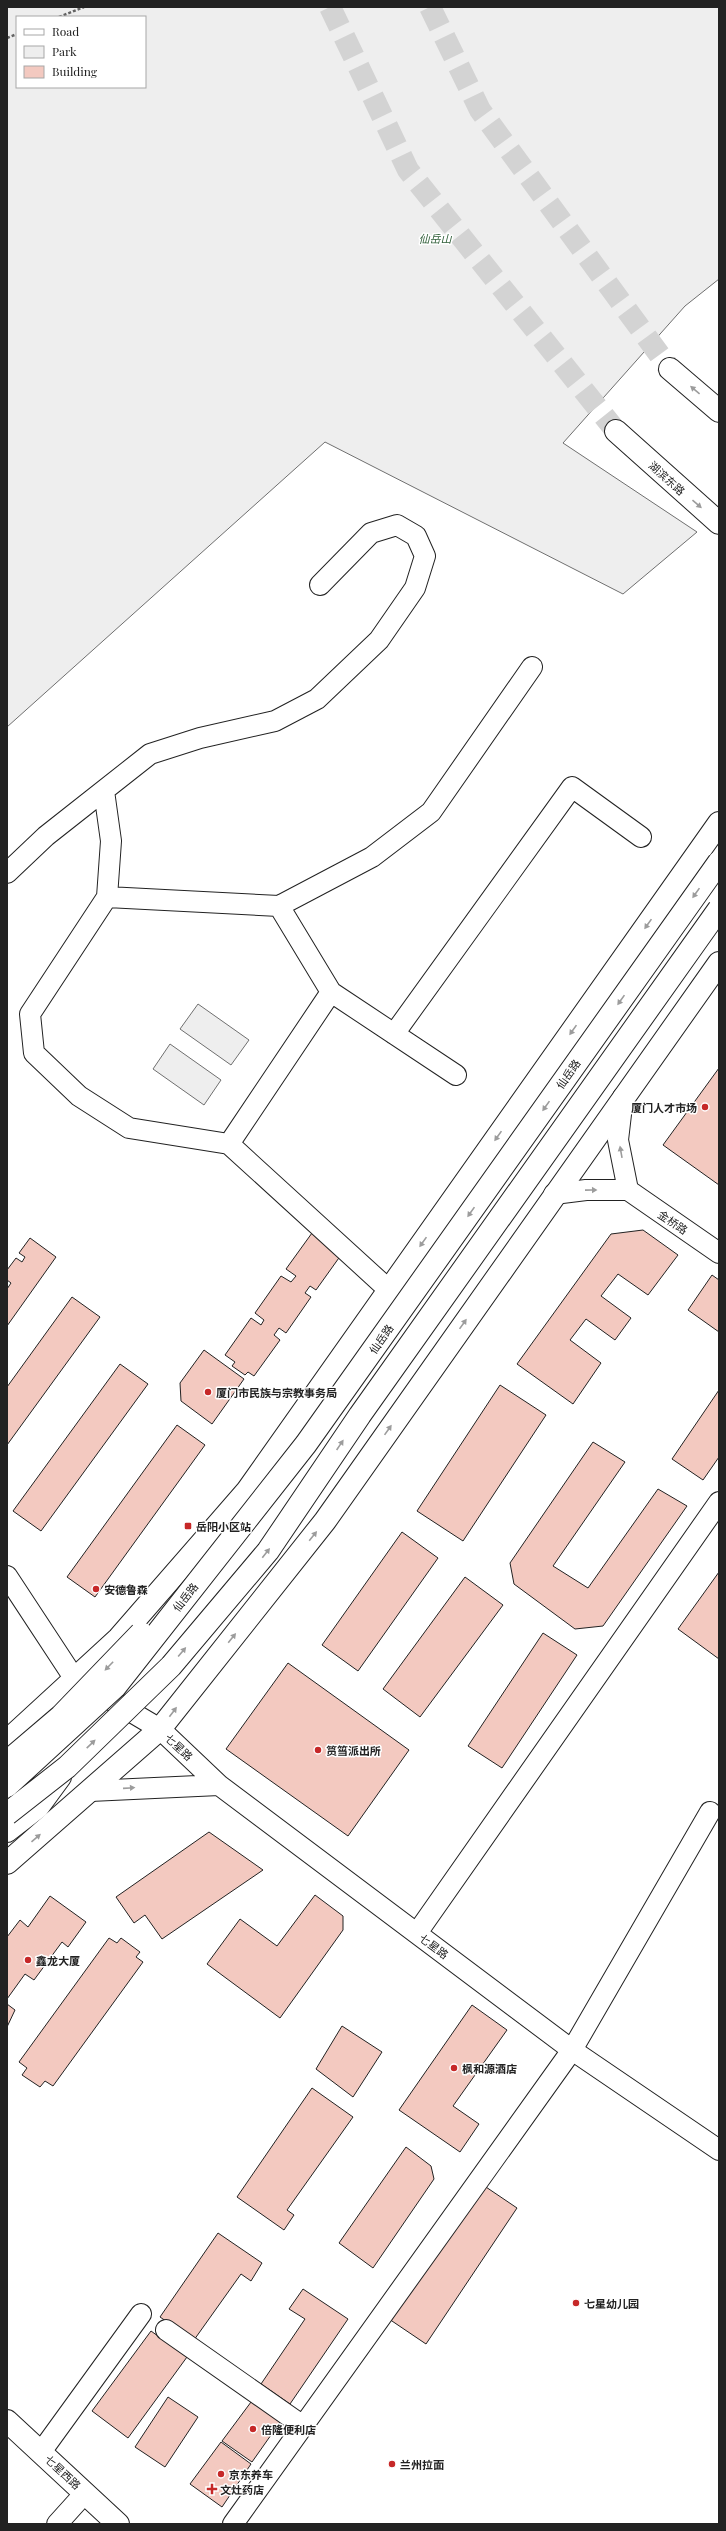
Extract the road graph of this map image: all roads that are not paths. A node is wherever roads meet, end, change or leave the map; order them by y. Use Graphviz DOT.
graph roads {
  1 [pos="670,369"];
  2 [pos="719,411"];
  3 [pos="616,431"];
  4 [pos="719,523"];
  5 [pos="320,585"];
  6 [pos="532,667"];
  7 [pos="104,791"];
  8 [pos="719,823"];
  9 [pos="642,837"];
  10 [pos="719,862"];
  11 [pos="7,873"];
  12 [pos="107,897"];
  13 [pos="279,906"];
  14 [pos="719,909"];
  15 [pos="719,963"];
  16 [pos="331,992"];
  17 [pos="394,1034"];
  18 [pos="456,1074"];
  19 [pos="623,1097"];
  20 [pos="229,1144"];
  21 [pos="628,1190"];
  22 [pos="554,1194"];
  23 [pos="719,1253"];
  24 [pos="389,1290"];
  25 [pos="719,1502"];
  26 [pos="207,1570"];
  27 [pos="7,1576"];
  28 [pos="74,1678"];
  29 [pos="160,1730"];
  30 [pos="7,1741"];
  31 [pos="7,1762"];
  32 [pos="67,1767"];
  33 [pos="219,1785"];
  34 [pos="7,1786"];
  35 [pos="90,1791"];
  36 [pos="710,1812"];
  37 [pos="7,1814"];
  38 [pos="7,1831"];
  39 [pos="7,1864"];
  40 [pos="417,1934"];
  41 [pos="572,2050"];
  42 [pos="719,2150"];
  43 [pos="141,2314"];
  44 [pos="166,2330"];
  45 [pos="7,2421"];
  46 [pos="303,2426"];
  47 [pos="41,2452"];
  48 [pos="85,2493"];
  49 [pos="57,2524"];
  50 [pos="118,2524"];
  51 [pos="233,2524"];
  2 -- 1 [label="main road, one-way"];
  3 -- 4 [label="main road, 湖滨东路, one-way"];
  5 -- 7 [label="street"];
  6 -- 13 [label="street"];
  7 -- 11 [label="street"];
  7 -- 12 [label="street"];
  8 -- 24 [label="main road, one-way"];
  9 -- 17 [label="street"];
  10 -- 26 [label="main road, 仙岳路, one-way, bridge"];
  12 -- 13 [label="street"];
  12 -- 20 [label="street"];
  13 -- 16 [label="street"];
  32 -- 14 [label="main road, one-way, bridge"];
  15 -- 19 [label="main road"];
  16 -- 17 [label="street"];
  16 -- 20 [label="street"];
  17 -- 18 [label="street"];
  21 -- 19 [label="street, one-way"];
  19 -- 22 [label="main road"];
  20 -- 24 [label="street"];
  22 -- 21 [label="street, one-way"];
  21 -- 23 [label="street, 金桥路"];
  29 -- 22 [label="main road, one-way"];
  24 -- 28 [label="main road"];
  25 -- 40 [label="street"];
  26 -- 31 [label="main road, one-way, bridge"];
  26 -- 34 [label="main road, 仙岳路, bridge"];
  27 -- 28 [label="street"];
  28 -- 29 [label="street, 七星路"];
  28 -- 30 [label="main road"];
  29 -- 33 [label="street, 七星路"];
  29 -- 35 [label="main road"];
  32 -- 37 [label="main road, bridge"];
  32 -- 38 [label="main road, bridge"];
  35 -- 33 [label="street, one-way"];
  33 -- 40 [label="street, 七星路"];
  39 -- 35 [label="main road, one-way"];
  36 -- 41 [label="street"];
  40 -- 41 [label="street, 七星路"];
  41 -- 42 [label="street, 七星路"];
  41 -- 46 [label="street"];
  43 -- 47 [label="street"];
  44 -- 46 [label="street"];
  45 -- 47 [label="main road, 七星西路"];
  46 -- 51 [label="street"];
  47 -- 48 [label="main road, 七星西路"];
  48 -- 49 [label="street"];
  48 -- 50 [label="main road, 七星西路"];
}
